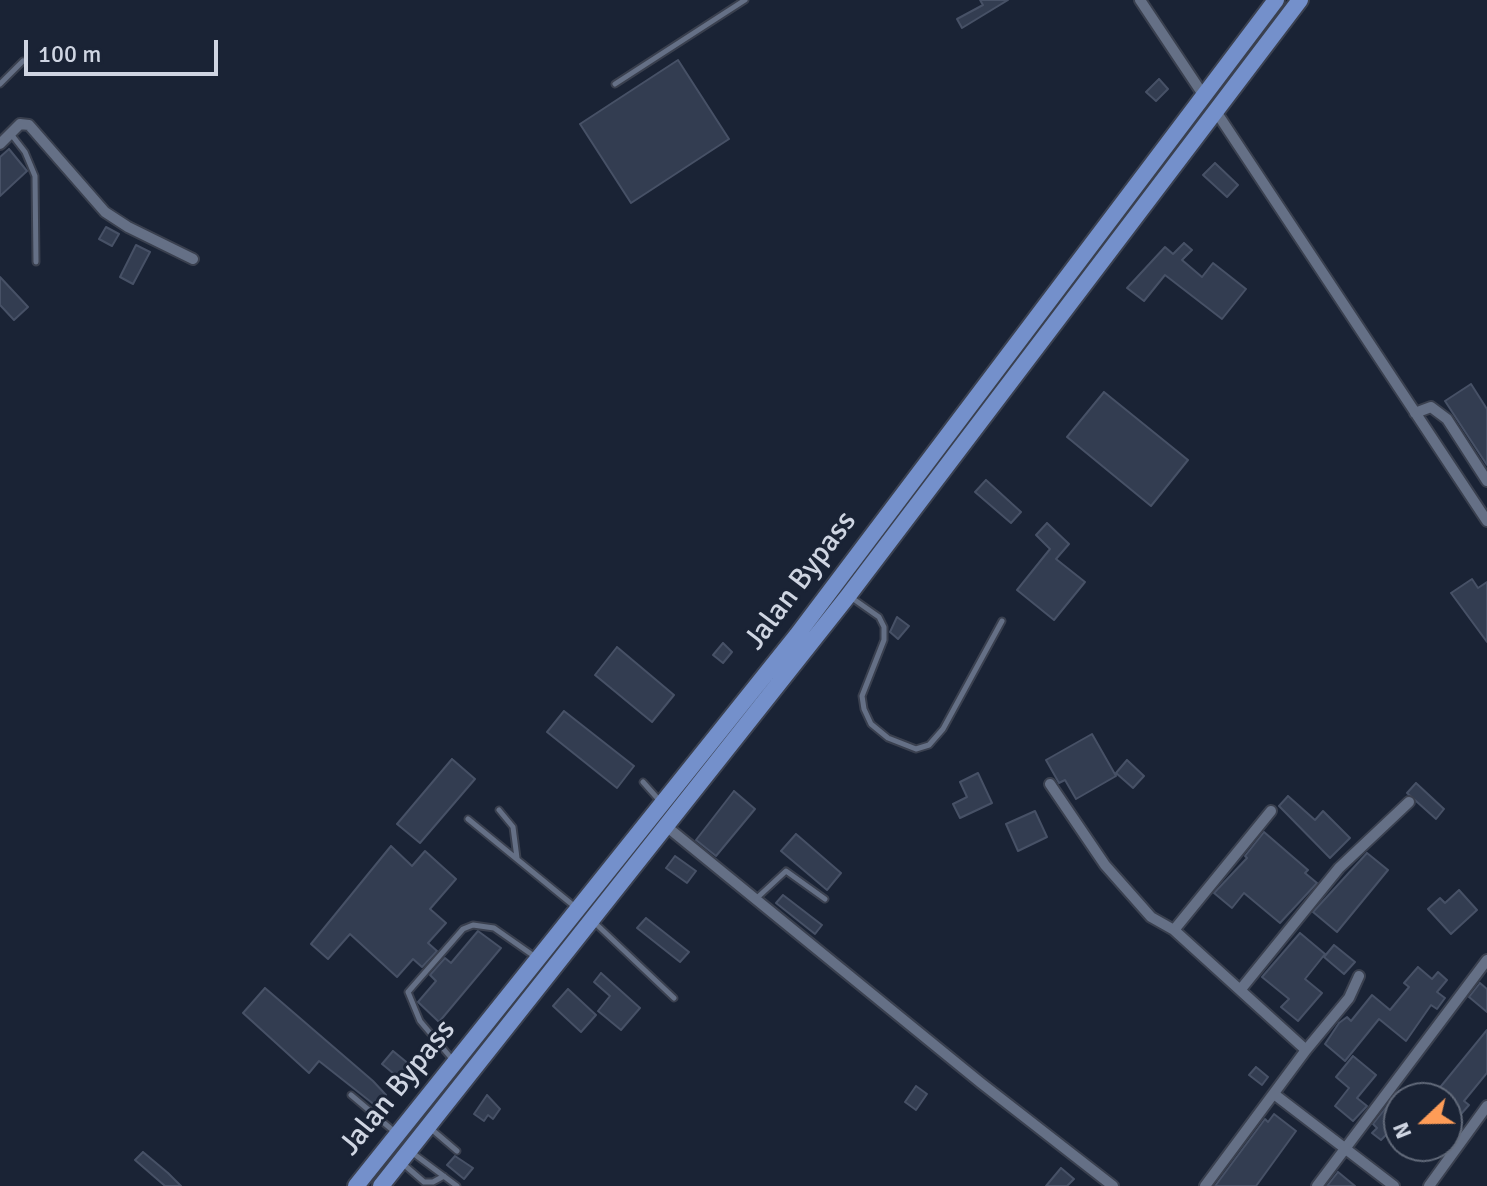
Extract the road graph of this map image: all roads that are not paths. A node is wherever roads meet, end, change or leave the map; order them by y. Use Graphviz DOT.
graph roads {
  1 [pos="745,0"];
  2 [pos="1140,0"];
  3 [pos="1276,0"];
  4 [pos="1300,0"];
  5 [pos="23,61"];
  6 [pos="0,84"];
  7 [pos="615,84"];
  8 [pos="1204,96"];
  9 [pos="1215,110"];
  10 [pos="10,134"];
  11 [pos="0,144"];
  12 [pos="193,259"];
  13 [pos="36,262"];
  14 [pos="1415,413"];
  15 [pos="1487,481"];
  16 [pos="1487,521"];
  17 [pos="848,596"];
  18 [pos="1002,621"];
  19 [pos="643,782"];
  20 [pos="1050,784"];
  21 [pos="1409,802"];
  22 [pos="663,803"];
  23 [pos="499,810"];
  24 [pos="1271,811"];
  25 [pos="468,819"];
  26 [pos="666,826"];
  27 [pos="517,859"];
  28 [pos="758,897"];
  29 [pos="825,899"];
  30 [pos="578,909"];
  31 [pos="593,922"];
  32 [pos="1174,930"];
  33 [pos="538,958"];
  34 [pos="1487,960"];
  35 [pos="1359,976"];
  36 [pos="516,987"];
  37 [pos="1241,989"];
  38 [pos="674,998"];
  39 [pos="531,999"];
  40 [pos="1306,1050"];
  41 [pos="455,1063"];
  42 [pos="1274,1094"];
  43 [pos="351,1095"];
  44 [pos="1487,1106"];
  45 [pos="428,1127"];
  46 [pos="397,1134"];
  47 [pos="1345,1149"];
  48 [pos="457,1151"];
  49 [pos="405,1156"];
  50 [pos="444,1176"];
  51 [pos="356,1186"];
  52 [pos="381,1186"];
  53 [pos="457,1186"];
  54 [pos="1113,1186"];
  55 [pos="1205,1186"];
  56 [pos="1317,1186"];
  57 [pos="1394,1186"];
  58 [pos="1429,1186"];
  1 -- 7 [label="lane"];
  2 -- 8 [label="street"];
  3 -- 8 [label="highway, Jalan Bypass"];
  4 -- 9 [label="highway, Jalan Bypass"];
  5 -- 6 [label="lane"];
  8 -- 22 [label="highway, Jalan Bypass"];
  9 -- 14 [label="street"];
  9 -- 17 [label="highway, Jalan Bypass"];
  10 -- 11 [label="street"];
  10 -- 12 [label="street"];
  10 -- 13 [label="lane"];
  14 -- 15 [label="street"];
  14 -- 16 [label="street"];
  17 -- 18 [label="lane"];
  17 -- 26 [label="highway, Jalan Bypass"];
  19 -- 22 [label="lane"];
  20 -- 32 [label="street"];
  21 -- 37 [label="street"];
  22 -- 30 [label="highway, Jalan Bypass"];
  23 -- 27 [label="lane"];
  24 -- 32 [label="street"];
  25 -- 27 [label="lane"];
  26 -- 28 [label="street"];
  26 -- 31 [label="highway, Jalan Bypass"];
  27 -- 30 [label="lane"];
  28 -- 29 [label="lane"];
  28 -- 54 [label="street"];
  30 -- 33 [label="highway, Jalan Bypass"];
  31 -- 38 [label="lane"];
  31 -- 39 [label="highway, Jalan Bypass"];
  32 -- 37 [label="street"];
  33 -- 36 [label="highway, Jalan Bypass"];
  33 -- 41 [label="lane"];
  34 -- 47 [label="street"];
  35 -- 40 [label="street"];
  36 -- 39 [label="highway"];
  36 -- 41 [label="highway, Jalan Bypass"];
  37 -- 40 [label="street"];
  39 -- 45 [label="highway, Jalan Bypass"];
  40 -- 42 [label="street"];
  41 -- 46 [label="highway, Jalan Bypass"];
  42 -- 47 [label="street"];
  42 -- 55 [label="street"];
  43 -- 46 [label="lane"];
  44 -- 58 [label="street"];
  45 -- 48 [label="lane"];
  45 -- 49 [label="highway, Jalan Bypass"];
  46 -- 51 [label="highway, Jalan Bypass"];
  47 -- 56 [label="street"];
  47 -- 57 [label="street"];
  49 -- 50 [label="lane"];
  49 -- 50 [label="lane"];
  49 -- 52 [label="highway, Jalan Bypass"];
  50 -- 53 [label="lane"];
}
